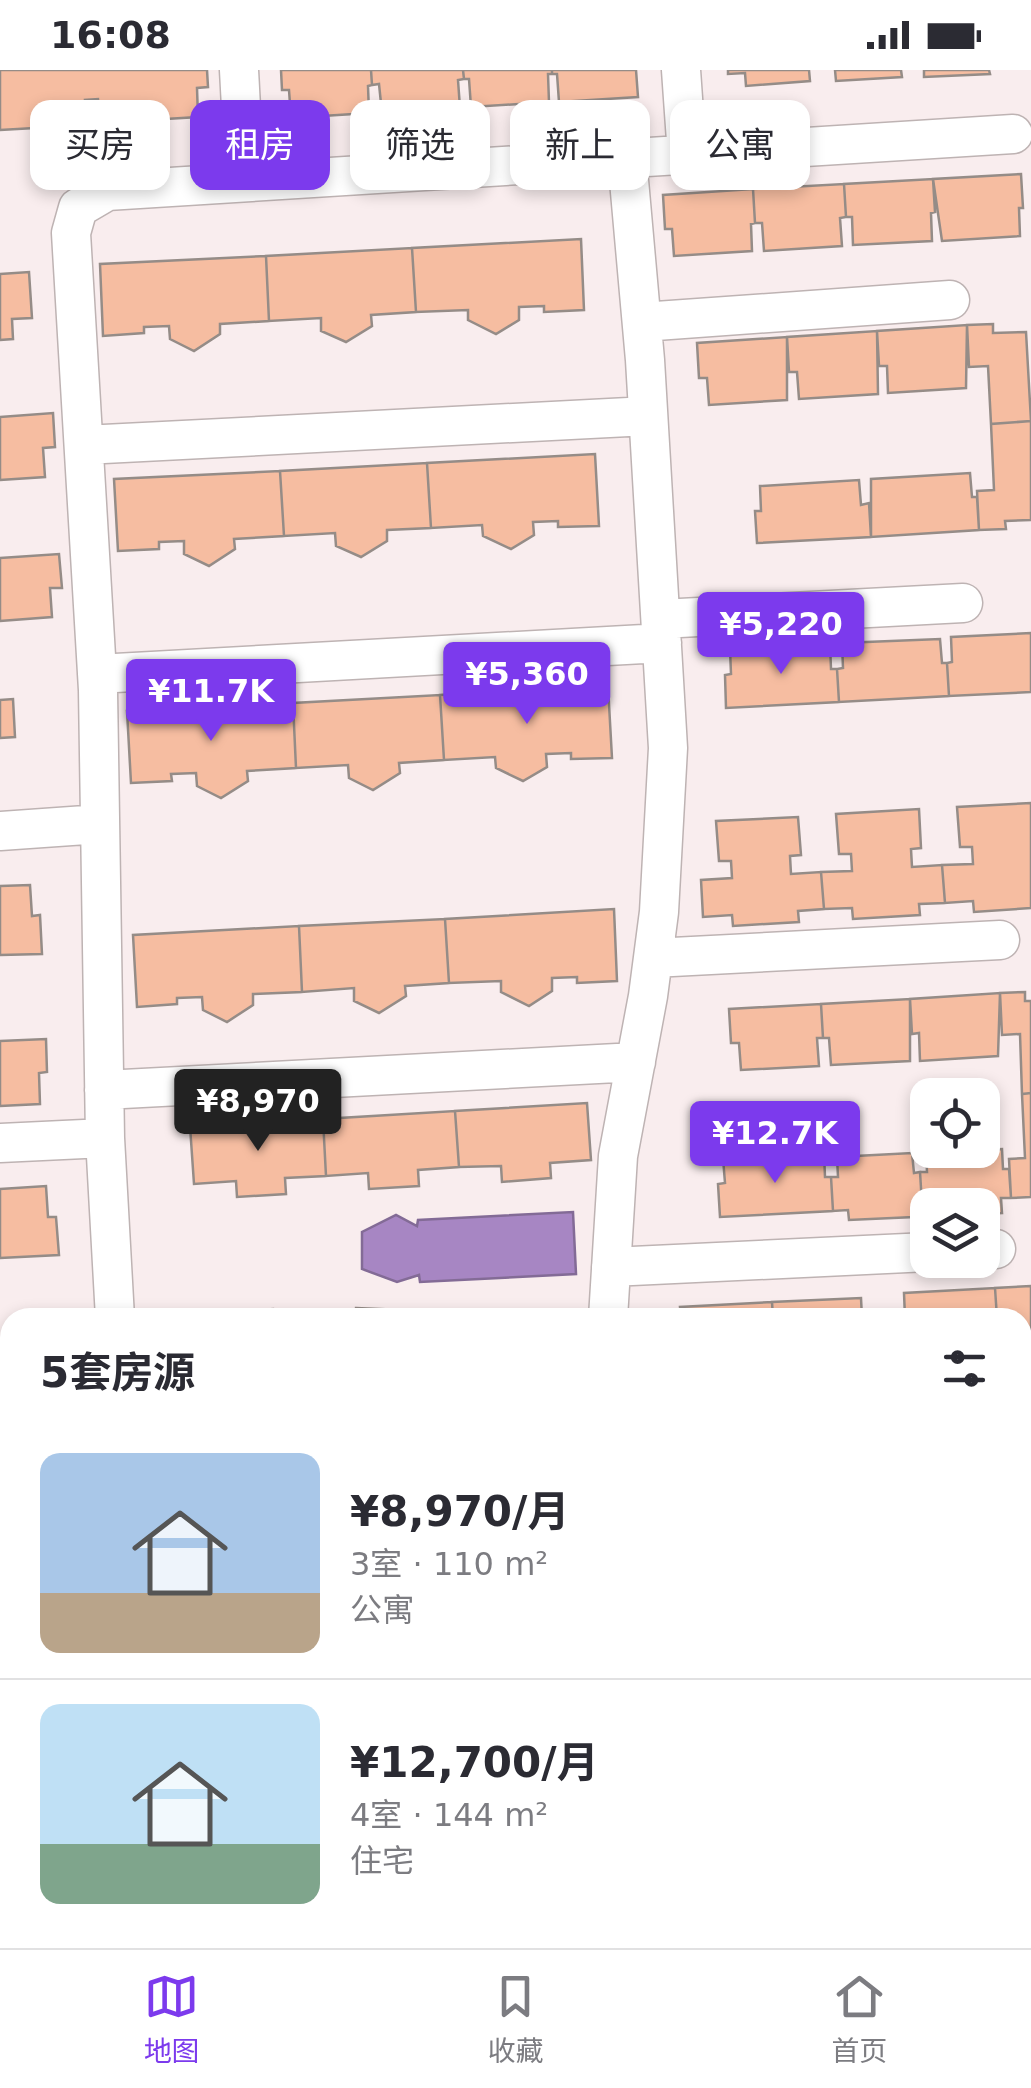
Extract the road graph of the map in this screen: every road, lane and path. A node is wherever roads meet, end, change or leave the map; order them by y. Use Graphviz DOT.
graph roads {
  1 [pos="239,70"];
  2 [pos="682,70"];
  3 [pos="241,100"];
  4 [pos="683,100"];
  5 [pos="1013,134"];
  6 [pos="810,147"];
  7 [pos="510,165"];
  8 [pos="330,177"];
  9 [pos="190,186"];
  10 [pos="631,190"];
  11 [pos="950,300"];
  12 [pos="642,322"];
  13 [pos="648,416"];
  14 [pos="84,444"];
  15 [pos="963,603"];
  16 [pos="661,631"];
  17 [pos="98,674"];
  18 [pos="100,824"];
  19 [pos="0,830"];
  20 [pos="1000,940"];
  21 [pos="652,958"];
  22 [pos="636,1062"];
  23 [pos="104,1090"];
  24 [pos="106,1138"];
  25 [pos="0,1143"];
  26 [pos="910,1253"];
  27 [pos="612,1267"];
  28 [pos="114,1308"];
  29 [pos="609,1308"];
  1 -- 3 [label="street"];
  2 -- 4 [label="street"];
  5 -- 6 [label="street"];
  7 -- 8 [label="street"];
  9 -- 14 [label="street"];
  10 -- 12 [label="street"];
  11 -- 12 [label="street"];
  12 -- 13 [label="street"];
  13 -- 14 [label="street"];
  13 -- 16 [label="street"];
  14 -- 17 [label="street"];
  15 -- 16 [label="street"];
  16 -- 17 [label="street"];
  16 -- 21 [label="street"];
  17 -- 18 [label="street"];
  18 -- 19 [label="street"];
  18 -- 23 [label="street"];
  20 -- 21 [label="street"];
  21 -- 22 [label="street"];
  22 -- 23 [label="street"];
  22 -- 27 [label="street"];
  23 -- 24 [label="street"];
  24 -- 25 [label="street"];
  24 -- 28 [label="street"];
  26 -- 27 [label="street"];
  27 -- 29 [label="street"];
}
